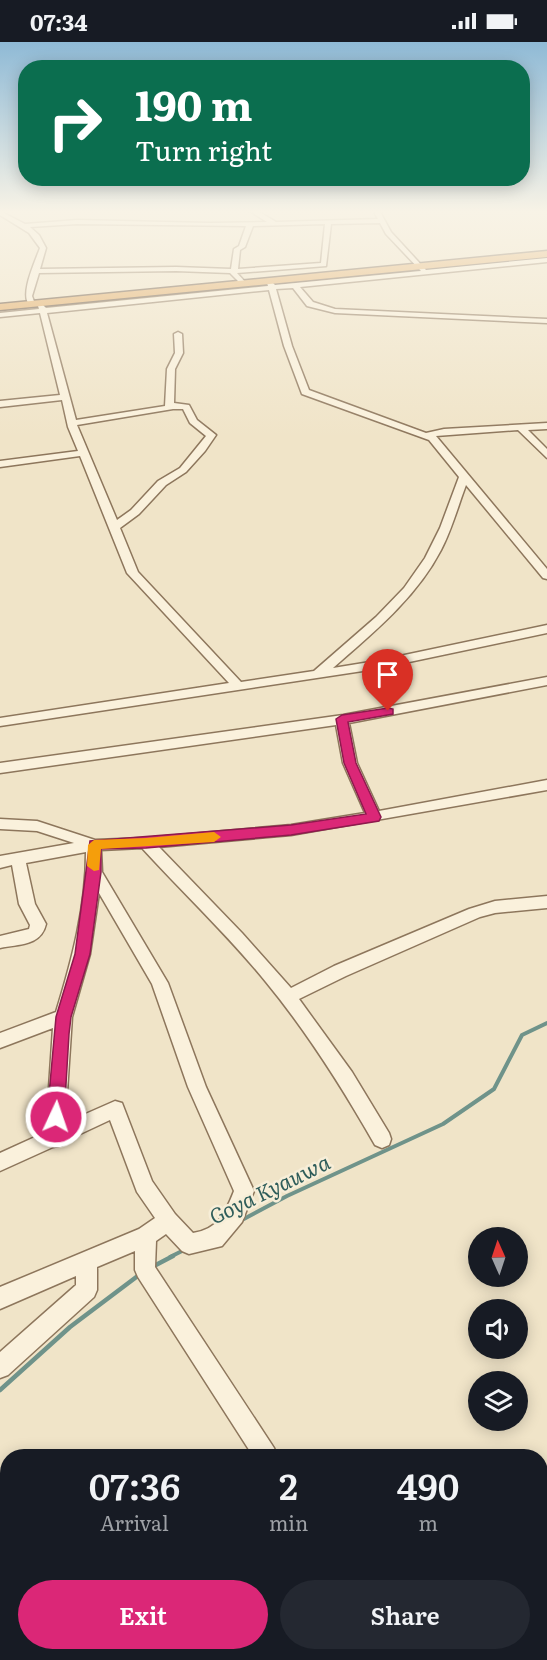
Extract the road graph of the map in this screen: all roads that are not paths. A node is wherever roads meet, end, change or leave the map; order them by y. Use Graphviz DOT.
graph roads {
  1 [pos="30,286"];
  2 [pos="230,286"];
  3 [pos="272,286"];
  4 [pos="276,286"];
  5 [pos="295,286"];
  6 [pos="299,286"];
  7 [pos="39,307"];
  8 [pos="0,308"];
  9 [pos="0,315"];
  10 [pos="547,321"];
  11 [pos="178,334"];
  12 [pos="64,397"];
  13 [pos="0,404"];
  14 [pos="171,405"];
  15 [pos="72,423"];
  16 [pos="547,426"];
  17 [pos="521,428"];
  18 [pos="427,435"];
  19 [pos="83,453"];
  20 [pos="547,455"];
  21 [pos="0,464"];
  22 [pos="464,477"];
  23 [pos="114,527"];
  24 [pos="547,576"];
  25 [pos="547,629"];
  26 [pos="319,673"];
  27 [pos="547,681"];
  28 [pos="238,686"];
  29 [pos="342,719"];
  30 [pos="0,722"];
  31 [pos="0,768"];
  32 [pos="547,785"];
  33 [pos="374,817"];
  34 [pos="0,824"];
  35 [pos="146,843"];
  36 [pos="94,845"];
  37 [pos="18,859"];
  38 [pos="0,862"];
  39 [pos="94,872"];
  40 [pos="547,902"];
  41 [pos="0,942"];
  42 [pos="288,997"];
  43 [pos="63,1017"];
  44 [pos="0,1041"];
  45 [pos="55,1139"];
  46 [pos="382,1139"];
  47 [pos="0,1162"];
  48 [pos="168,1221"];
  49 [pos="146,1236"];
  50 [pos="88,1262"];
  51 [pos="0,1298"];
  52 [pos="0,1367"];
  53 [pos="261,1449"];
  1 -- 7 [label="street"];
  2 -- 7 [label="highway"];
  3 -- 4 [label="highway"];
  3 -- 5 [label="street"];
  3 -- 7 [label="highway"];
  3 -- 18 [label="street"];
  5 -- 6 [label="street"];
  5 -- 10 [label="street"];
  7 -- 8 [label="highway"];
  7 -- 9 [label="street"];
  7 -- 12 [label="street"];
  11 -- 14 [label="street"];
  12 -- 13 [label="street"];
  12 -- 15 [label="street"];
  14 -- 15 [label="street"];
  14 -- 23 [label="street"];
  15 -- 19 [label="street"];
  16 -- 17 [label="street"];
  17 -- 18 [label="street"];
  17 -- 20 [label="street"];
  18 -- 22 [label="street"];
  19 -- 21 [label="street"];
  19 -- 23 [label="street"];
  22 -- 24 [label="street"];
  22 -- 26 [label="street"];
  23 -- 28 [label="street"];
  25 -- 26 [label="street"];
  26 -- 28 [label="street"];
  27 -- 29 [label="street"];
  28 -- 30 [label="street"];
  29 -- 31 [label="street"];
  29 -- 33 [label="street"];
  32 -- 33 [label="street"];
  33 -- 35 [label="street"];
  34 -- 36 [label="street"];
  35 -- 36 [label="street"];
  35 -- 42 [label="street"];
  36 -- 37 [label="street"];
  36 -- 39 [label="street"];
  37 -- 38 [label="street"];
  37 -- 41 [label="street"];
  39 -- 43 [label="street"];
  39 -- 48 [label="street"];
  40 -- 42 [label="street"];
  42 -- 46 [label="street"];
  43 -- 44 [label="street"];
  43 -- 45 [label="street"];
  45 -- 47 [label="street"];
  45 -- 48 [label="street"];
  48 -- 49 [label="street"];
  49 -- 50 [label="street"];
  49 -- 53 [label="street"];
  50 -- 51 [label="street"];
  50 -- 52 [label="street"];
}
